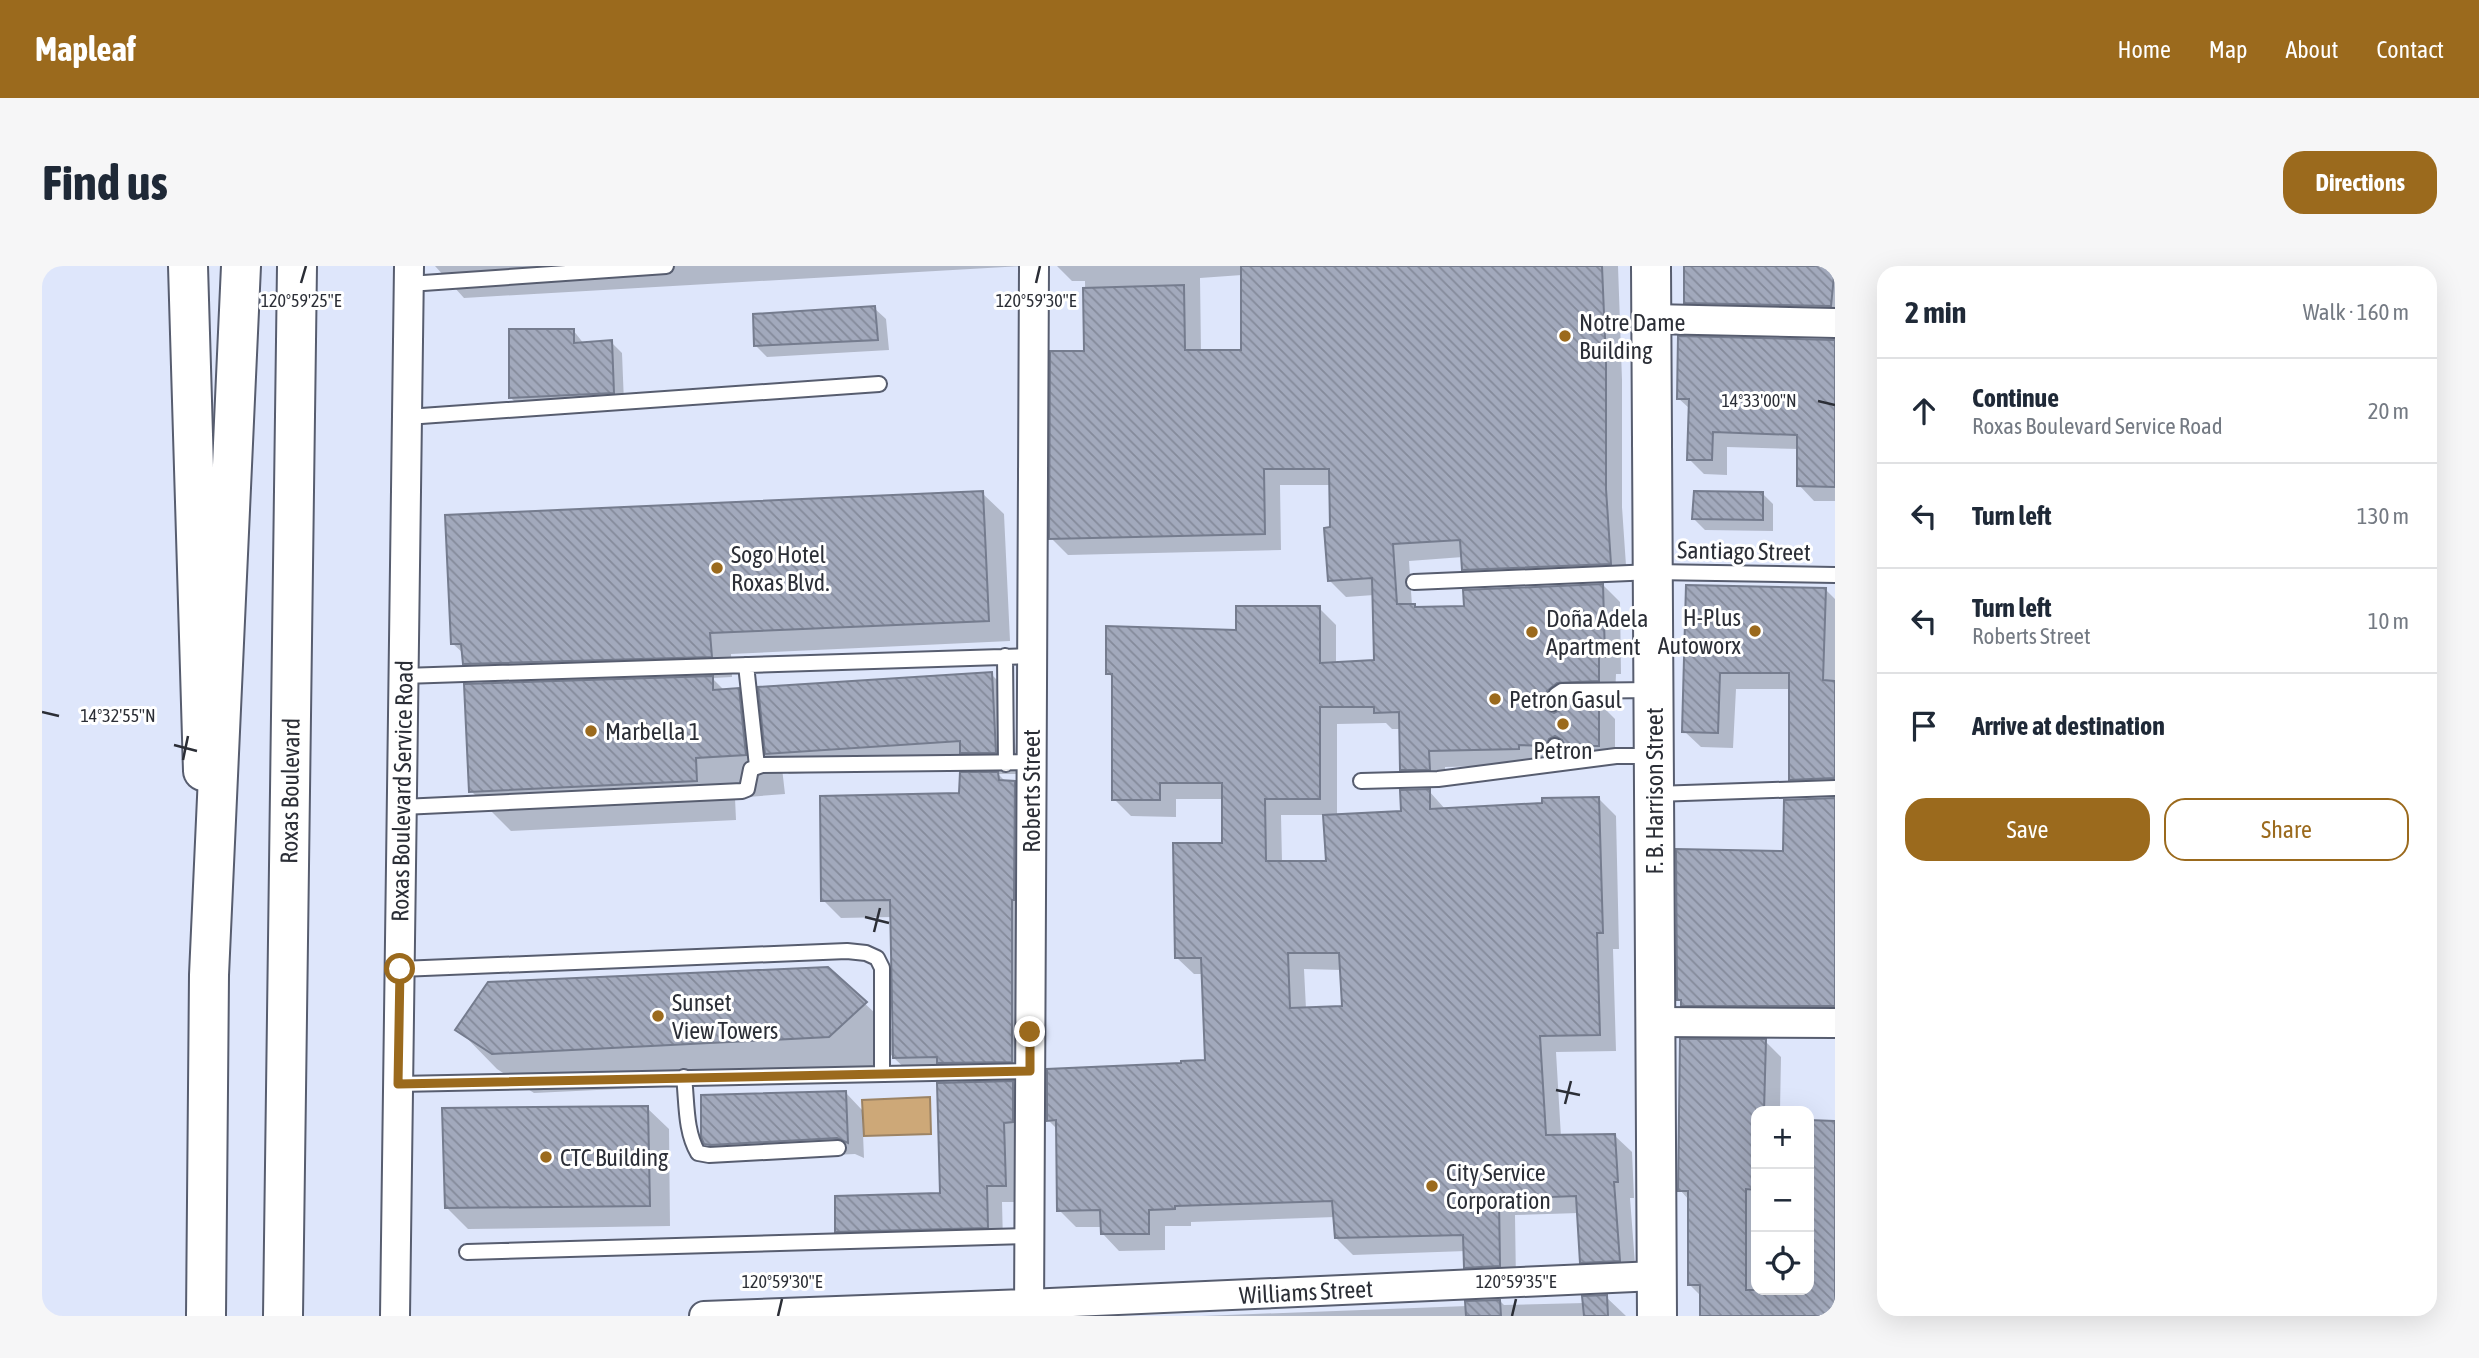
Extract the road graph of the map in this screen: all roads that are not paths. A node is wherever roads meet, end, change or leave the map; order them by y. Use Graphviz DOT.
graph roads {
  1 [pos="188,266"];
  2 [pos="241,266"];
  3 [pos="297,266"];
  4 [pos="666,266"];
  5 [pos="1034,266"];
  6 [pos="1651,266"];
  7 [pos="409,275"];
  8 [pos="1651,319"];
  9 [pos="1835,323"];
  10 [pos="879,384"];
  11 [pos="407,417"];
  12 [pos="1653,572"];
  13 [pos="1835,575"];
  14 [pos="1414,582"];
  15 [pos="1018,656"];
  16 [pos="746,665"];
  17 [pos="403,676"];
  18 [pos="1654,690"];
  19 [pos="1553,703"];
  20 [pos="1555,746"];
  21 [pos="1654,756"];
  22 [pos="1018,763"];
  23 [pos="1557,763"];
  24 [pos="757,766"];
  25 [pos="1361,781"];
  26 [pos="1835,788"];
  27 [pos="1655,794"];
  28 [pos="402,807"];
  29 [pos="400,969"];
  30 [pos="209,975"];
  31 [pos="1656,1022"];
  32 [pos="1835,1023"];
  33 [pos="1030,1071"];
  34 [pos="882,1074"];
  35 [pos="684,1077"];
  36 [pos="398,1084"];
  37 [pos="838,1148"];
  38 [pos="1028,1237"];
  39 [pos="467,1252"];
  40 [pos="1657,1276"];
  41 [pos="1029,1310"];
  42 [pos="206,1316"];
  43 [pos="283,1316"];
  44 [pos="396,1316"];
  45 [pos="704,1316"];
  46 [pos="1657,1316"];
  1 -- 30 [label="main road"];
  2 -- 30 [label="main road"];
  3 -- 43 [label="main road, Roxas Boulevard"];
  4 -- 7 [label="lane"];
  5 -- 15 [label="street, Roberts Street"];
  6 -- 8 [label="main road, F. B. Harrison Street"];
  7 -- 11 [label="street, Roxas Boulevard Service Road"];
  8 -- 9 [label="street"];
  8 -- 12 [label="main road, F. B. Harrison Street"];
  10 -- 11 [label="lane"];
  11 -- 17 [label="street, Roxas Boulevard Service Road"];
  12 -- 13 [label="lane, Santiago Street"];
  12 -- 14 [label="lane, Santiago Street"];
  12 -- 18 [label="main road, F. B. Harrison Street"];
  15 -- 16 [label="lane"];
  15 -- 22 [label="street, Roberts Street"];
  16 -- 17 [label="lane"];
  16 -- 24 [label="lane"];
  17 -- 28 [label="street, Roxas Boulevard Service Road"];
  18 -- 19 [label="lane"];
  18 -- 21 [label="main road, F. B. Harrison Street"];
  20 -- 23 [label="lane"];
  21 -- 23 [label="lane"];
  21 -- 27 [label="main road, F. B. Harrison Street"];
  22 -- 24 [label="lane"];
  22 -- 33 [label="street, Roberts Street"];
  23 -- 25 [label="lane"];
  24 -- 28 [label="lane"];
  26 -- 27 [label="lane"];
  27 -- 31 [label="main road, F. B. Harrison Street"];
  28 -- 29 [label="street, Roxas Boulevard Service Road"];
  29 -- 34 [label="lane"];
  29 -- 36 [label="street, Roxas Boulevard Service Road"];
  30 -- 42 [label="main road"];
  31 -- 32 [label="street"];
  31 -- 40 [label="main road, F. B. Harrison Street"];
  33 -- 34 [label="lane"];
  33 -- 38 [label="street, Roberts Street"];
  34 -- 35 [label="lane"];
  35 -- 36 [label="lane"];
  35 -- 37 [label="lane"];
  36 -- 44 [label="street, Roxas Boulevard Service Road"];
  38 -- 39 [label="lane"];
  38 -- 41 [label="street, Roberts Street"];
  40 -- 41 [label="street, Williams Street"];
  40 -- 46 [label="main road, F. B. Harrison Street"];
  41 -- 45 [label="street, Williams Street"];
}
